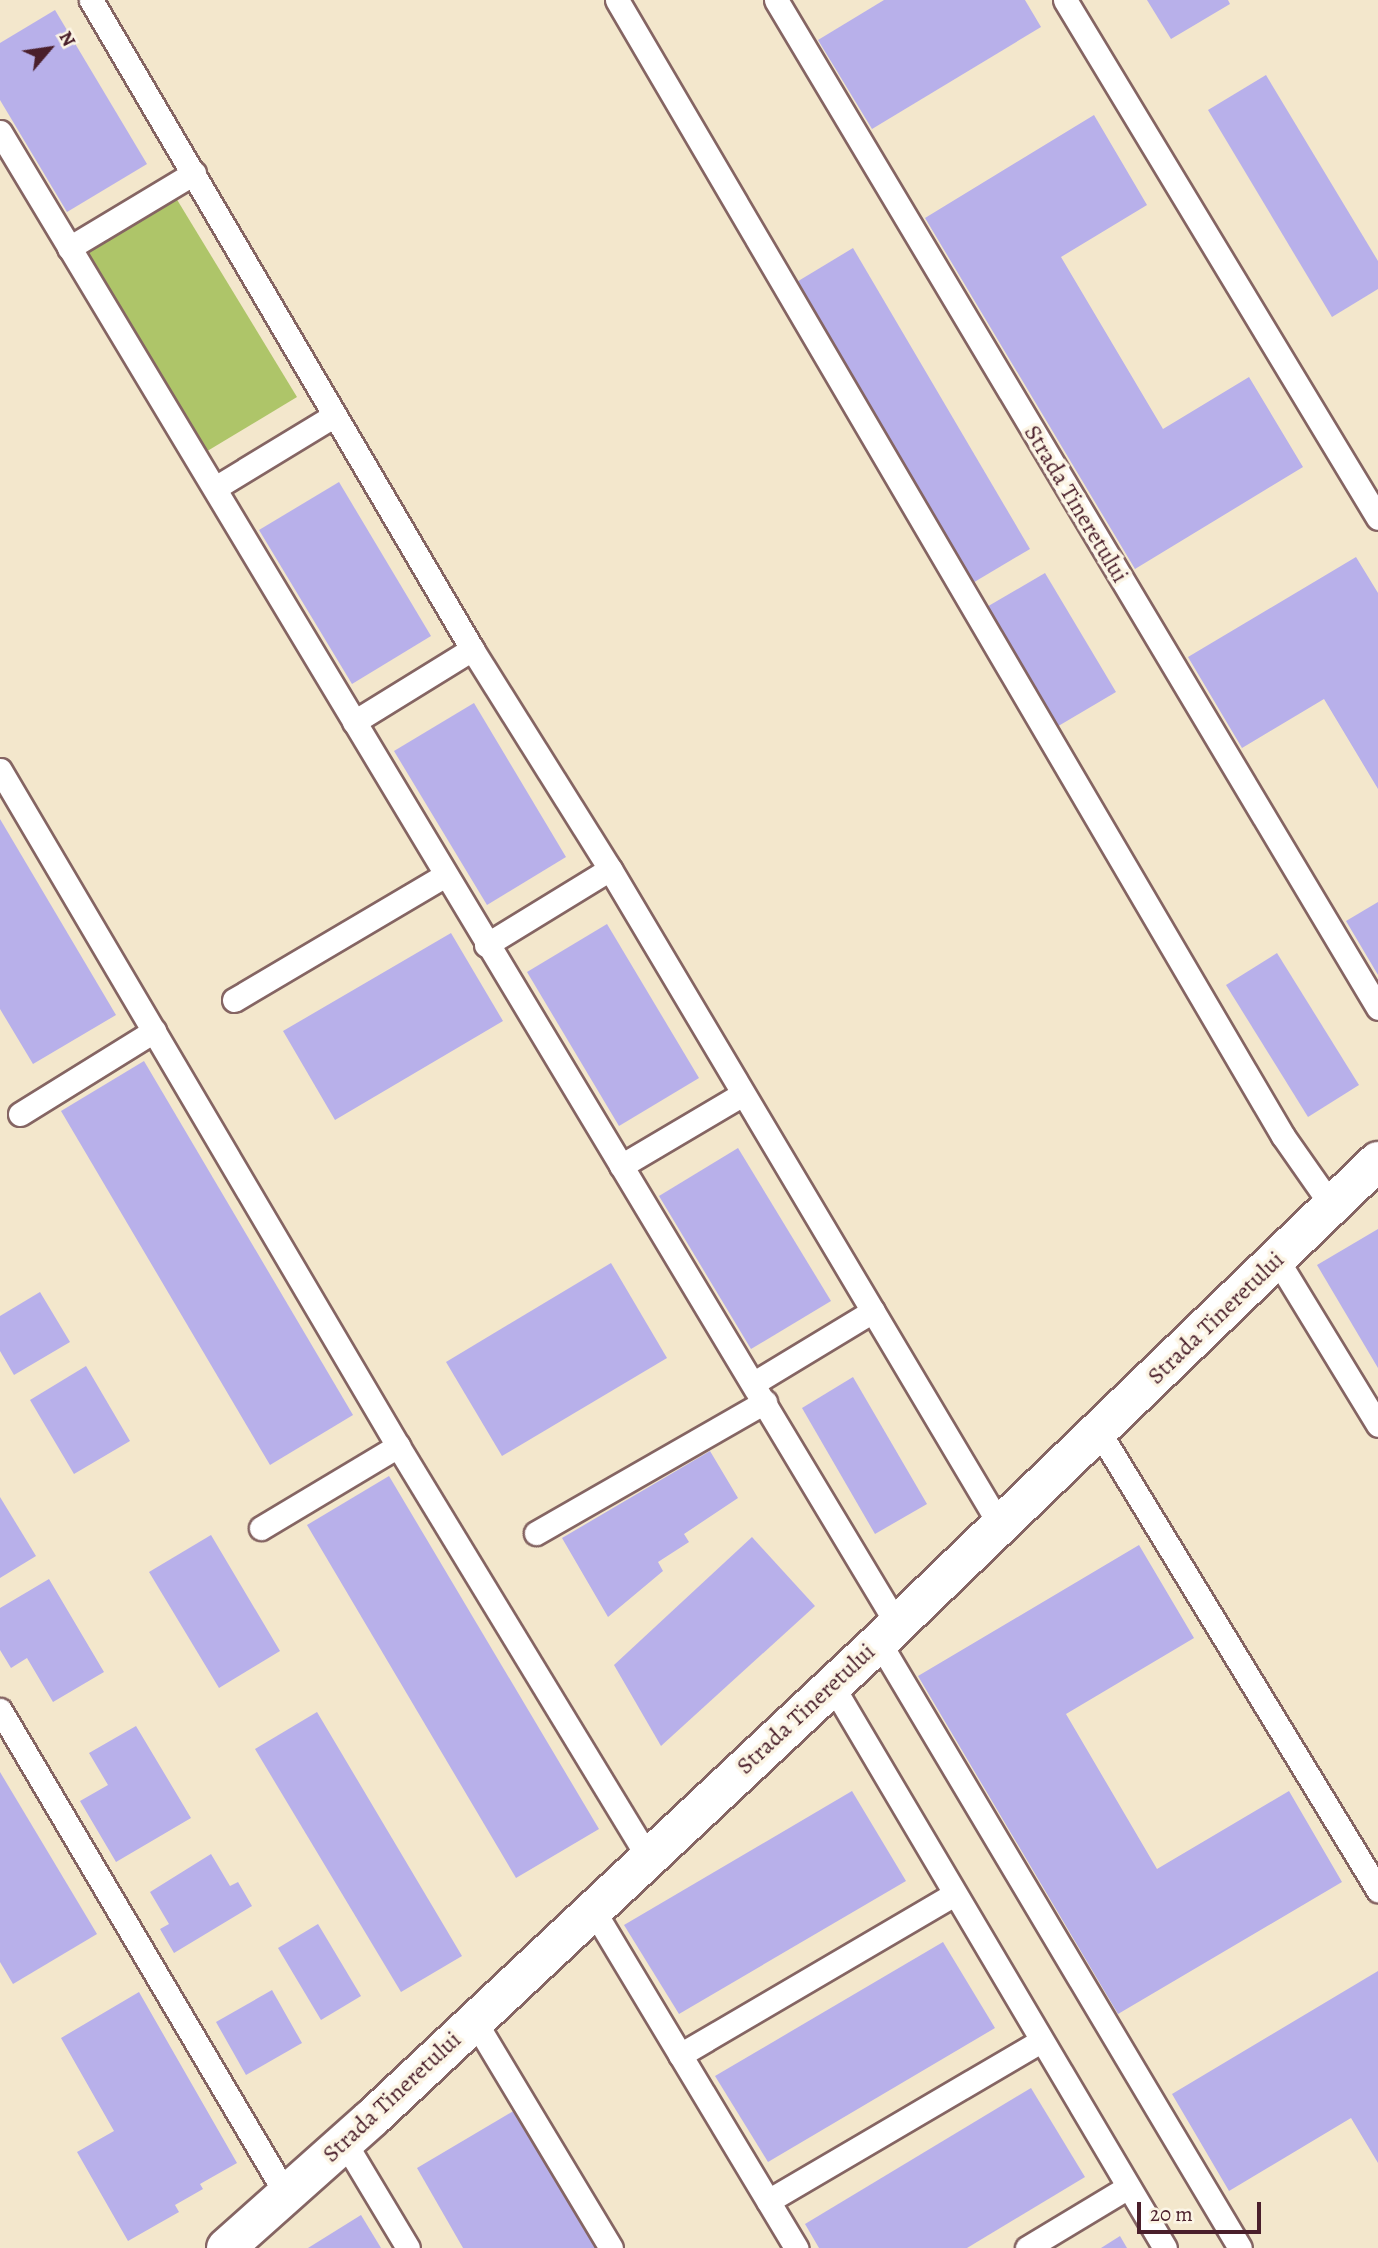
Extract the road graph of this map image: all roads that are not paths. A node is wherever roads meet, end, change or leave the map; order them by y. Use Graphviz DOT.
graph roads {
  1 [pos="91,0"];
  2 [pos="617,0"];
  3 [pos="776,0"];
  4 [pos="1065,0"];
  5 [pos="0,132"];
  6 [pos="194,173"];
  7 [pos="69,248"];
  8 [pos="335,415"];
  9 [pos="215,488"];
  10 [pos="1378,518"];
  11 [pos="472,649"];
  12 [pos="354,722"];
  13 [pos="0,770"];
  14 [pos="610,869"];
  15 [pos="445,875"];
  16 [pos="486,945"];
  17 [pos="234,1000"];
  18 [pos="1378,1008"];
  19 [pos="154,1031"];
  20 [pos="741,1095"];
  21 [pos="20,1114"];
  22 [pos="1378,1161"];
  23 [pos="621,1166"];
  24 [pos="1332,1206"];
  25 [pos="1278,1261"];
  26 [pos="873,1311"];
  27 [pos="760,1392"];
  28 [pos="1378,1425"];
  29 [pos="1098,1430"];
  30 [pos="398,1447"];
  31 [pos="1000,1525"];
  32 [pos="261,1528"];
  33 [pos="536,1533"];
  34 [pos="888,1633"];
  35 [pos="832,1685"];
  36 [pos="0,1710"];
  37 [pos="647,1856"];
  38 [pos="1378,1890"];
  39 [pos="953,1895"];
  40 [pos="592,1909"];
  41 [pos="474,2020"];
  42 [pos="1041,2041"];
  43 [pos="680,2055"];
  44 [pos="345,2143"];
  45 [pos="1128,2187"];
  46 [pos="286,2194"];
  47 [pos="768,2201"];
  48 [pos="236,2245"];
  49 [pos="408,2248"];
  50 [pos="611,2248"];
  51 [pos="796,2248"];
  52 [pos="1027,2248"];
  53 [pos="1165,2248"];
  54 [pos="1240,2248"];
  1 -- 6 [label="lane"];
  2 -- 24 [label="lane"];
  3 -- 18 [label="lane, Strada Tineretului"];
  4 -- 10 [label="lane"];
  5 -- 7 [label="lane"];
  6 -- 7 [label="lane"];
  6 -- 8 [label="lane"];
  7 -- 9 [label="lane"];
  8 -- 9 [label="lane"];
  8 -- 11 [label="lane"];
  9 -- 12 [label="lane"];
  11 -- 12 [label="lane"];
  11 -- 14 [label="lane"];
  12 -- 15 [label="lane"];
  13 -- 19 [label="lane"];
  14 -- 16 [label="lane"];
  14 -- 20 [label="lane"];
  15 -- 16 [label="lane"];
  15 -- 17 [label="lane"];
  16 -- 23 [label="lane"];
  19 -- 21 [label="lane"];
  19 -- 30 [label="lane"];
  20 -- 23 [label="lane"];
  20 -- 26 [label="lane"];
  22 -- 24 [label="street, Strada Tineretului"];
  23 -- 27 [label="lane"];
  24 -- 25 [label="street, Strada Tineretului"];
  25 -- 28 [label="lane"];
  25 -- 29 [label="street, Strada Tineretului"];
  26 -- 27 [label="lane"];
  26 -- 31 [label="lane"];
  27 -- 33 [label="lane"];
  27 -- 34 [label="lane"];
  29 -- 31 [label="street, Strada Tineretului"];
  29 -- 38 [label="lane"];
  30 -- 32 [label="lane"];
  30 -- 37 [label="lane"];
  31 -- 34 [label="street, Strada Tineretului"];
  34 -- 35 [label="street, Strada Tineretului"];
  34 -- 54 [label="lane"];
  35 -- 37 [label="street, Strada Tineretului"];
  35 -- 39 [label="lane"];
  36 -- 46 [label="lane"];
  37 -- 40 [label="street, Strada Tineretului"];
  39 -- 42 [label="lane"];
  39 -- 43 [label="lane"];
  40 -- 41 [label="street, Strada Tineretului"];
  40 -- 43 [label="lane"];
  41 -- 44 [label="street, Strada Tineretului"];
  41 -- 50 [label="lane"];
  42 -- 45 [label="lane"];
  42 -- 47 [label="lane"];
  43 -- 47 [label="lane"];
  44 -- 46 [label="street, Strada Tineretului"];
  44 -- 49 [label="lane"];
  45 -- 52 [label="lane"];
  45 -- 53 [label="lane"];
  46 -- 48 [label="street, Strada Tineretului"];
  47 -- 51 [label="lane"];
}
